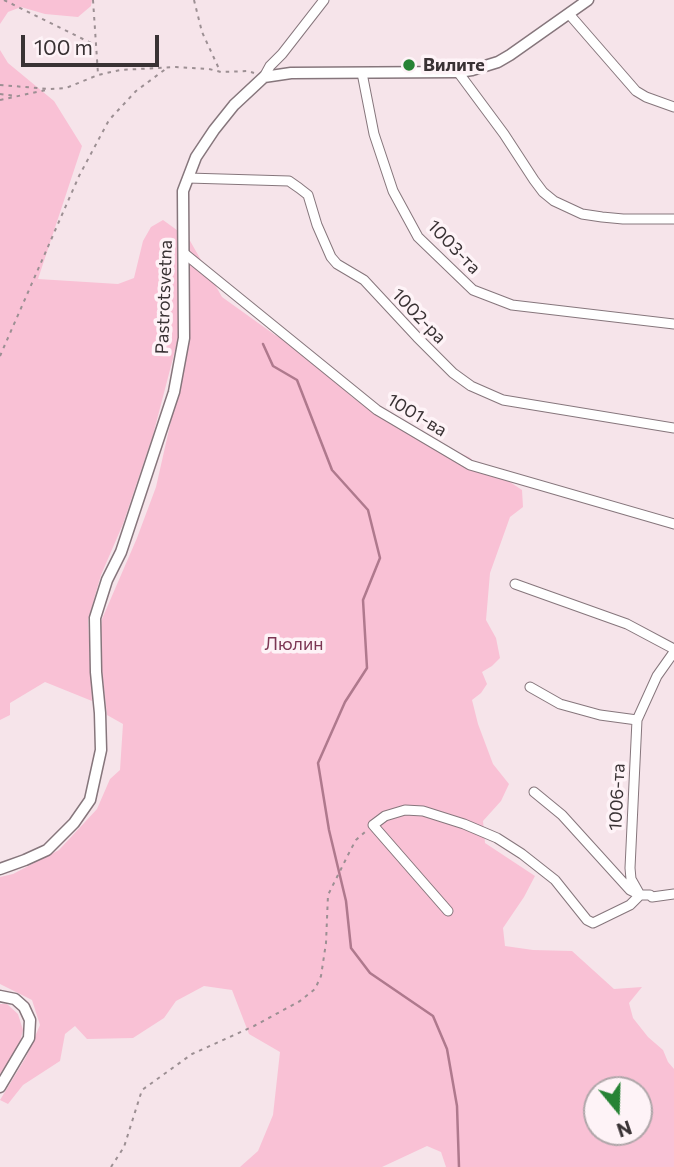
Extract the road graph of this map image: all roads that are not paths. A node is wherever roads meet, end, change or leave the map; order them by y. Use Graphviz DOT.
graph roads {
  1 [pos="324,0"];
  2 [pos="588,0"];
  3 [pos="569,14"];
  4 [pos="458,72"];
  5 [pos="362,73"];
  6 [pos="264,77"];
  7 [pos="674,107"];
  8 [pos="188,178"];
  9 [pos="674,219"];
  10 [pos="185,254"];
  11 [pos="674,324"];
  12 [pos="674,428"];
  13 [pos="674,524"];
  14 [pos="515,584"];
  15 [pos="674,650"];
  16 [pos="530,687"];
  17 [pos="637,720"];
  18 [pos="534,792"];
  19 [pos="0,869"];
  20 [pos="674,894"];
  21 [pos="640,895"];
  22 [pos="448,911"];
  23 [pos="0,996"];
  24 [pos="0,1087"];
  1 -- 6 [label="street"];
  2 -- 3 [label="street"];
  3 -- 4 [label="street"];
  3 -- 7 [label="street"];
  4 -- 5 [label="street"];
  4 -- 9 [label="street"];
  5 -- 6 [label="street"];
  5 -- 11 [label="street, 1003-та"];
  6 -- 8 [label="street, Pastrotsvetna"];
  8 -- 10 [label="street, Pastrotsvetna"];
  8 -- 12 [label="street, 1002-ра"];
  10 -- 13 [label="street, 1001-ва"];
  10 -- 19 [label="street, Pastrotsvetna"];
  14 -- 15 [label="street"];
  15 -- 17 [label="street, 1006-та"];
  16 -- 17 [label="street"];
  17 -- 21 [label="street, 1006-та"];
  18 -- 21 [label="street"];
  20 -- 21 [label="street"];
  21 -- 22 [label="street"];
  23 -- 24 [label="street"];
}
